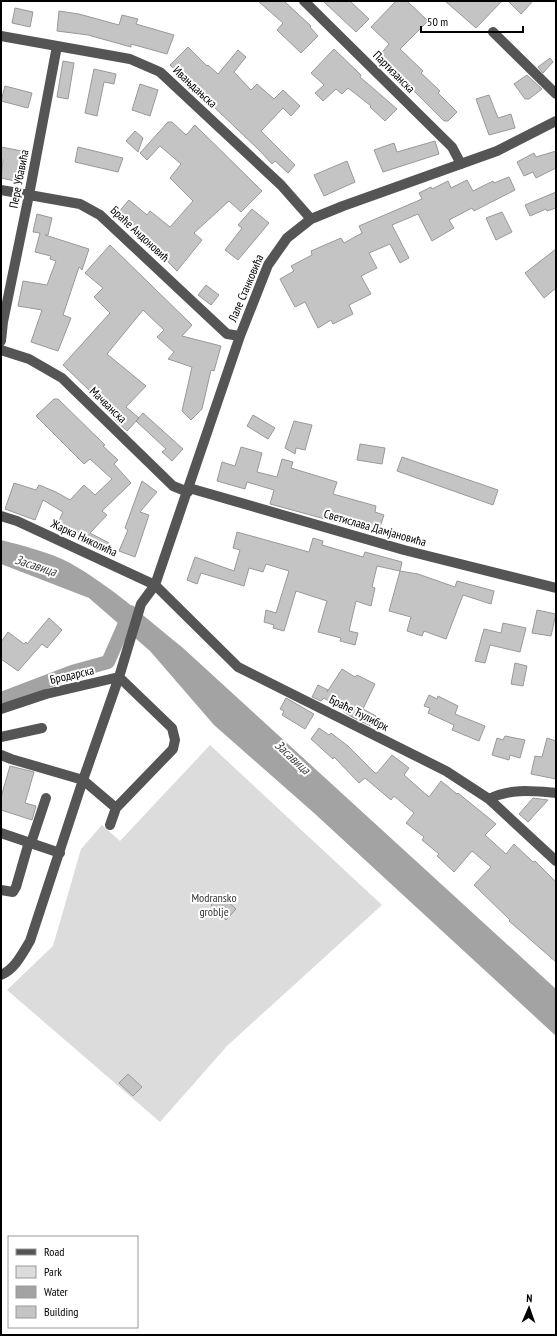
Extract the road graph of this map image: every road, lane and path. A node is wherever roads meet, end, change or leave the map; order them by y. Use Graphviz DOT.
graph roads {
  1 [pos="304,1"];
  2 [pos="493,32"];
  3 [pos="1,36"];
  4 [pos="56,46"];
  5 [pos="556,94"];
  6 [pos="556,121"];
  7 [pos="461,164"];
  8 [pos="1,190"];
  9 [pos="29,195"];
  10 [pos="311,219"];
  11 [pos="240,336"];
  12 [pos="1,340"];
  13 [pos="1,350"];
  14 [pos="188,490"];
  15 [pos="1,516"];
  16 [pos="155,585"];
  17 [pos="556,588"];
  18 [pos="119,677"];
  19 [pos="1,709"];
  20 [pos="42,728"];
  21 [pos="1,737"];
  22 [pos="1,755"];
  23 [pos="83,780"];
  24 [pos="556,793"];
  25 [pos="46,798"];
  26 [pos="489,799"];
  27 [pos="116,808"];
  28 [pos="110,825"];
  29 [pos="1,833"];
  30 [pos="30,843"];
  31 [pos="60,853"];
  32 [pos="556,861"];
  33 [pos="1,890"];
  34 [pos="1,975"];
  1 -- 7 [label="street, Партизанска"];
  2 -- 5 [label="street"];
  3 -- 4 [label="street, Ивањдањска"];
  4 -- 9 [label="street, Пере Убавића"];
  4 -- 10 [label="street, Ивањдањска"];
  6 -- 7 [label="street, Лале Станковића"];
  7 -- 10 [label="street, Лале Станковића"];
  8 -- 9 [label="street, Браће Андоновић"];
  9 -- 11 [label="street, Браће Андоновић"];
  9 -- 12 [label="street, Пере Убавића"];
  10 -- 11 [label="street, Лале Станковића"];
  11 -- 14 [label="street, Лале Станковића"];
  13 -- 14 [label="street, Мачванска"];
  14 -- 16 [label="street, Лале Станковића"];
  14 -- 17 [label="street, Светислава Дамјановића"];
  15 -- 16 [label="street, Жарка Николића"];
  16 -- 18 [label="street, Лале Станковића"];
  16 -- 26 [label="street, Браће Ћулибрк"];
  18 -- 19 [label="street, Бродарска"];
  18 -- 23 [label="street"];
  18 -- 27 [label="street"];
  20 -- 21 [label="street"];
  22 -- 23 [label="street"];
  23 -- 27 [label="street"];
  23 -- 31 [label="street"];
  24 -- 26 [label="street"];
  25 -- 30 [label="street"];
  26 -- 32 [label="street, Браће Ћулибрк"];
  27 -- 28 [label="street"];
  29 -- 30 [label="street"];
  30 -- 31 [label="street"];
  30 -- 33 [label="street"];
  31 -- 34 [label="street"];
}
